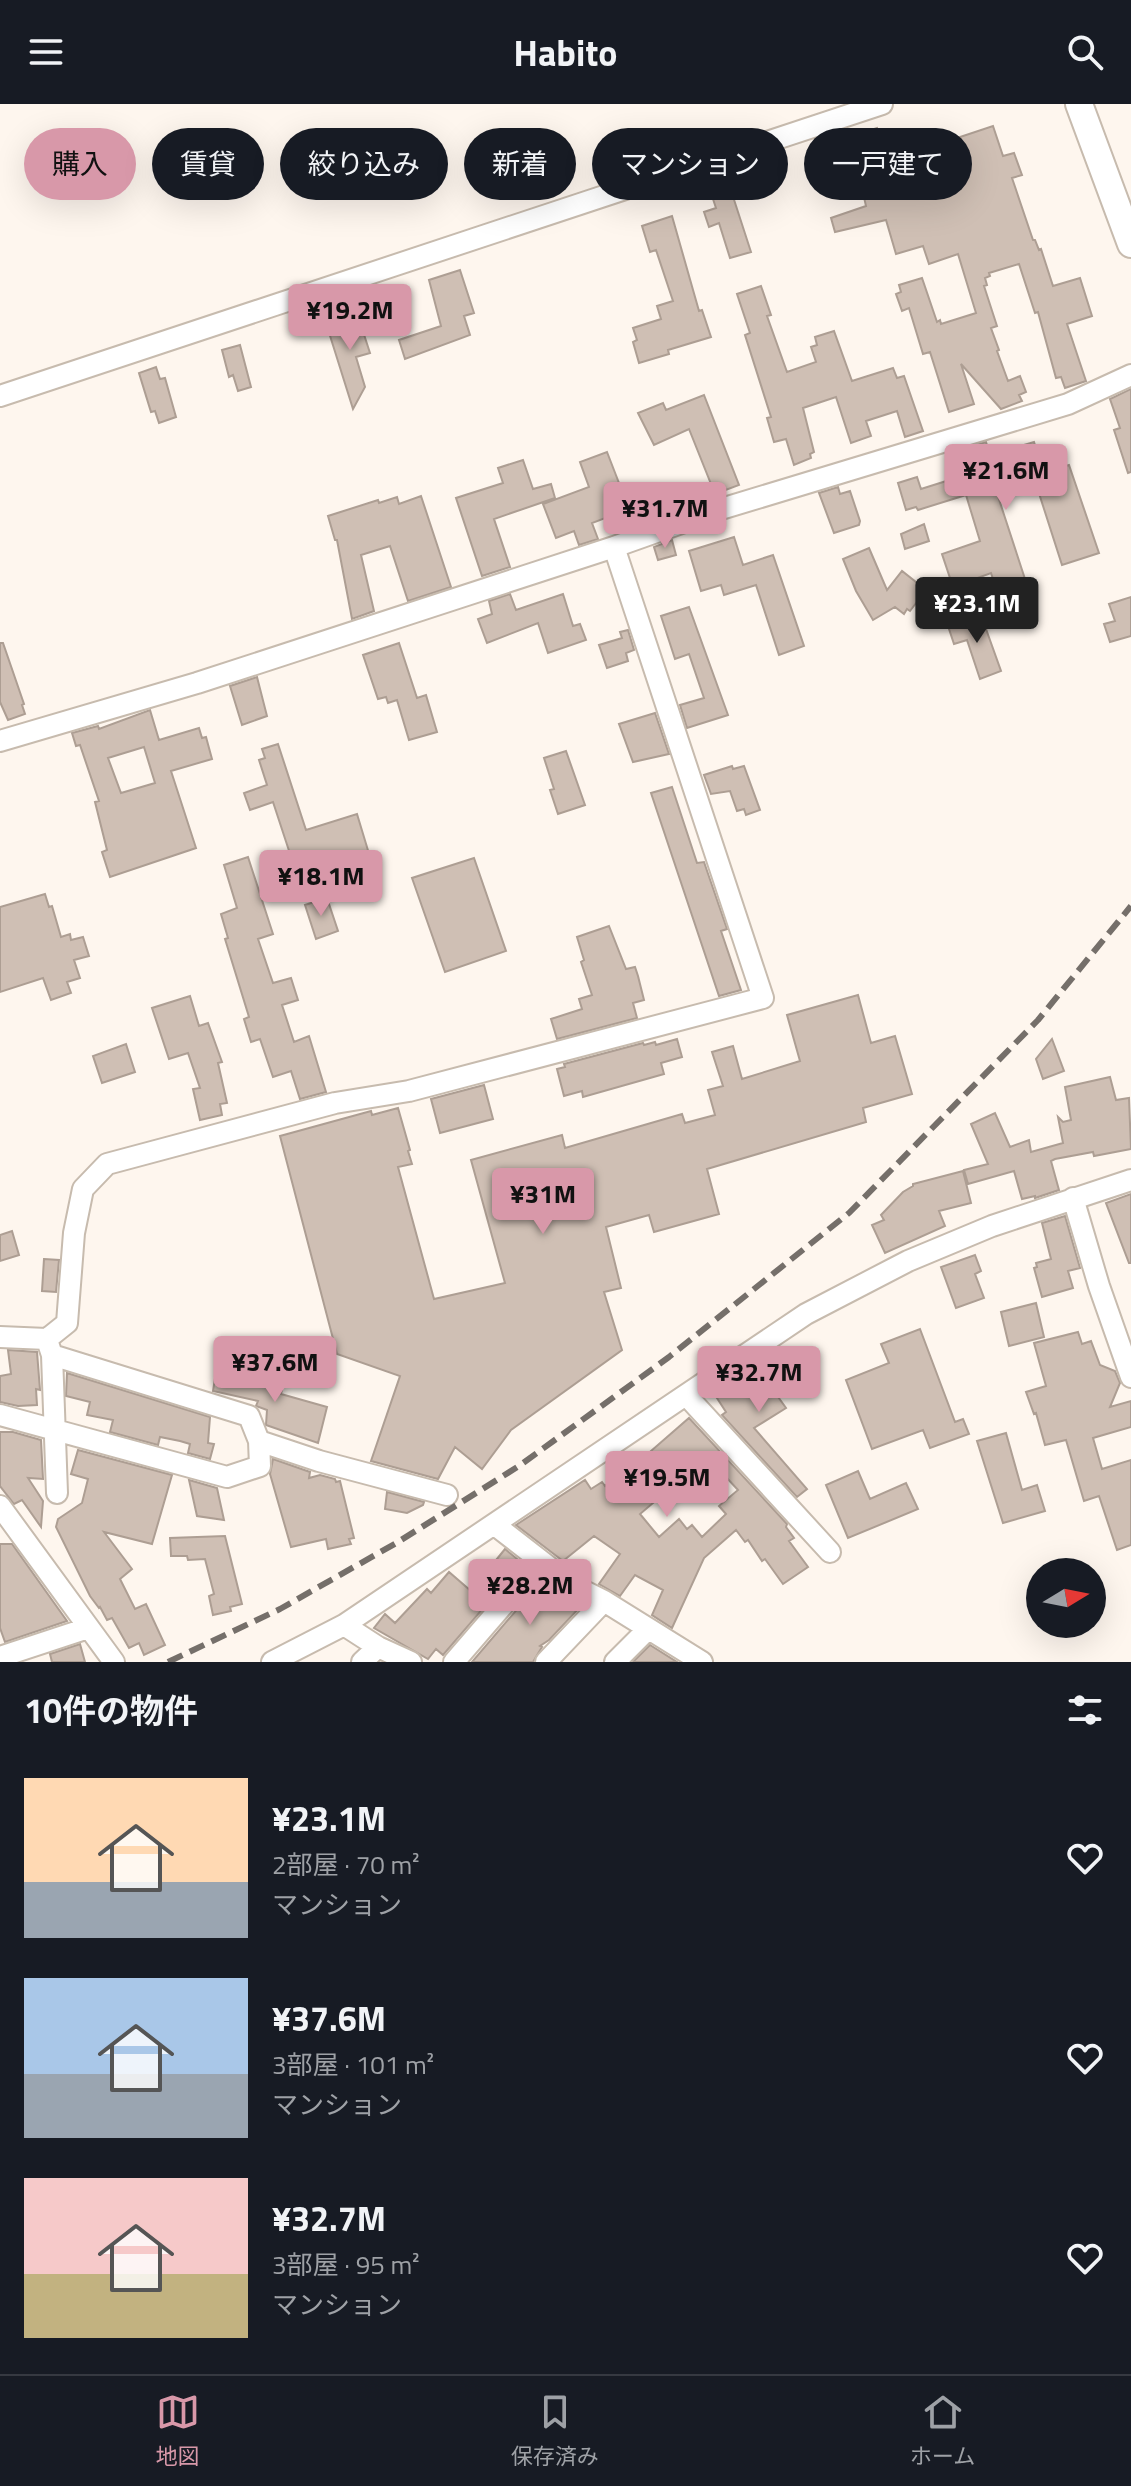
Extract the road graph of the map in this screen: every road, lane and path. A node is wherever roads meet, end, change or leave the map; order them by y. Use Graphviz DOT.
graph roads {
  1 [pos="882,104"];
  2 [pos="1079,104"];
  3 [pos="1131,244"];
  4 [pos="1131,375"];
  5 [pos="0,396"];
  6 [pos="614,547"];
  7 [pos="0,741"];
  8 [pos="1131,1180"];
  9 [pos="1073,1198"];
  10 [pos="0,1337"];
  11 [pos="1125,1340"];
  12 [pos="50,1347"];
  13 [pos="1131,1377"];
  14 [pos="686,1395"];
  15 [pos="0,1415"];
  16 [pos="55,1429"];
  17 [pos="259,1441"];
  18 [pos="57,1493"];
  19 [pos="447,1495"];
  20 [pos="0,1506"];
  21 [pos="495,1525"];
  22 [pos="830,1552"];
  23 [pos="541,1561"];
  24 [pos="604,1601"];
  25 [pos="344,1625"];
  26 [pos="88,1628"];
  27 [pos="648,1629"];
  28 [pos="378,1647"];
  29 [pos="0,1657"];
  30 [pos="114,1662"];
  31 [pos="272,1662"];
  32 [pos="362,1662"];
  33 [pos="411,1662"];
  34 [pos="454,1662"];
  35 [pos="546,1662"];
  36 [pos="615,1662"];
  37 [pos="702,1662"];
  1 -- 5 [label="street"];
  2 -- 3 [label="main road"];
  4 -- 6 [label="street"];
  6 -- 7 [label="street"];
  6 -- 12 [label="street"];
  8 -- 9 [label="street"];
  9 -- 11 [label="street"];
  9 -- 14 [label="street"];
  10 -- 12 [label="street"];
  11 -- 13 [label="street"];
  12 -- 16 [label="street"];
  12 -- 17 [label="street"];
  14 -- 21 [label="street"];
  14 -- 22 [label="street"];
  15 -- 16 [label="street"];
  16 -- 17 [label="street"];
  16 -- 18 [label="street"];
  17 -- 19 [label="street"];
  20 -- 26 [label="street"];
  21 -- 23 [label="street"];
  21 -- 25 [label="street"];
  23 -- 24 [label="street"];
  23 -- 34 [label="street"];
  24 -- 27 [label="street"];
  24 -- 35 [label="street"];
  25 -- 28 [label="street"];
  25 -- 31 [label="street"];
  26 -- 29 [label="street"];
  26 -- 30 [label="street"];
  27 -- 36 [label="street"];
  27 -- 37 [label="street"];
  28 -- 32 [label="street"];
  28 -- 33 [label="street"];
}
